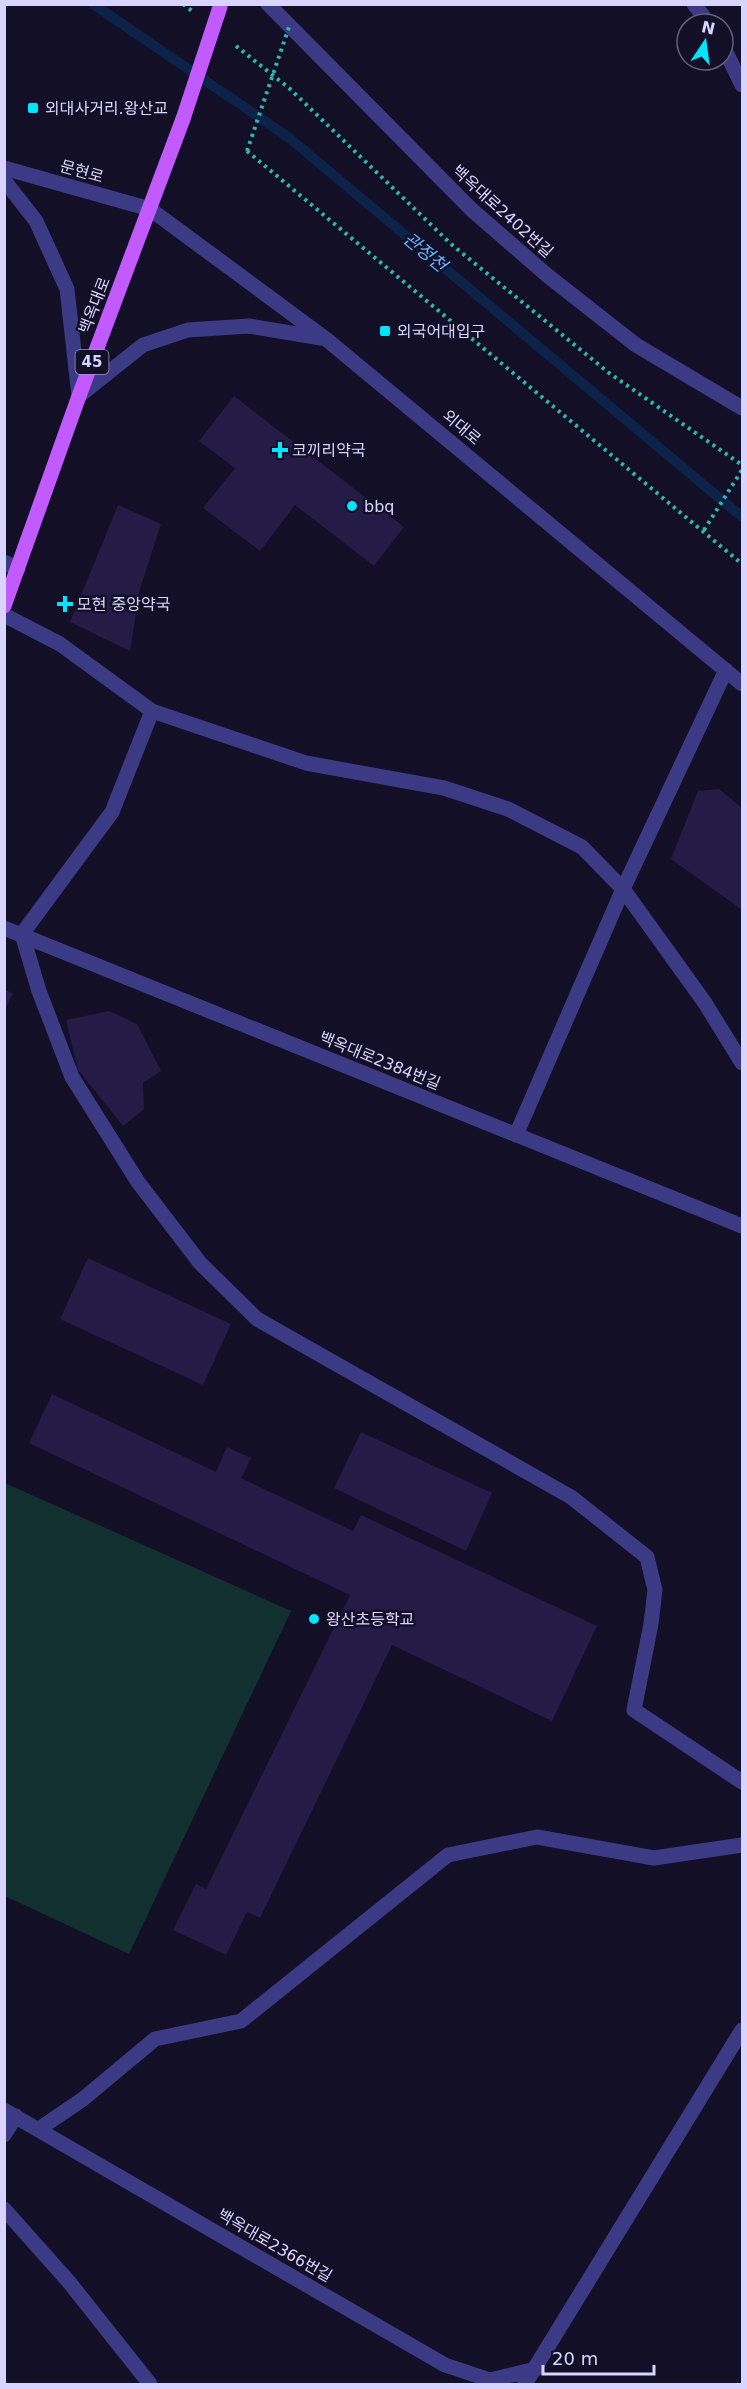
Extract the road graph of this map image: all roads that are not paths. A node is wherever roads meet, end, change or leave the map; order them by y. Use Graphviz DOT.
graph roads {
  1 [pos="268,4"];
  2 [pos="220,6"];
  3 [pos="735,71"];
  4 [pos="742,85"];
  5 [pos="4,168"];
  6 [pos="4,180"];
  7 [pos="150,209"];
  8 [pos="326,339"];
  9 [pos="79,396"];
  10 [pos="742,408"];
  11 [pos="11,566"];
  12 [pos="4,606"];
  13 [pos="4,615"];
  14 [pos="726,670"];
  15 [pos="742,684"];
  16 [pos="152,711"];
  17 [pos="623,889"];
  18 [pos="4,928"];
  19 [pos="22,934"];
  20 [pos="742,1063"];
  21 [pos="516,1135"];
  22 [pos="742,1227"];
  23 [pos="742,1782"];
  24 [pos="742,1845"];
  25 [pos="742,2030"];
  26 [pos="10,2113"];
  27 [pos="39,2129"];
  28 [pos="4,2135"];
  29 [pos="4,2210"];
  30 [pos="536,2369"];
  31 [pos="150,2385"];
  32 [pos="525,2385"];
  1 -- 10 [label="street, 백옥대로2402번길"];
  2 -- 7 [label="main road, 백옥대로 / 45, bridge"];
  3 -- 4 [label="street"];
  5 -- 7 [label="street, 문현로"];
  6 -- 9 [label="street"];
  7 -- 8 [label="street, 외대로"];
  7 -- 9 [label="main road, 백옥대로 / 45"];
  8 -- 9 [label="street"];
  8 -- 14 [label="street, 외대로"];
  9 -- 11 [label="main road, 백옥대로 / 45"];
  11 -- 12 [label="main road, 백옥대로 / 45"];
  13 -- 16 [label="street"];
  14 -- 15 [label="street, 외대로"];
  14 -- 17 [label="street"];
  16 -- 17 [label="street"];
  16 -- 19 [label="street"];
  17 -- 20 [label="street"];
  17 -- 21 [label="street"];
  18 -- 19 [label="street, 백옥대로2384번길"];
  19 -- 21 [label="street, 백옥대로2384번길"];
  19 -- 23 [label="street"];
  21 -- 22 [label="street, 백옥대로2384번길"];
  24 -- 27 [label="street"];
  25 -- 30 [label="street"];
  26 -- 27 [label="street, 백옥대로2366번길"];
  26 -- 28 [label="street"];
  27 -- 30 [label="street, 백옥대로2366번길"];
  29 -- 31 [label="street"];
  30 -- 32 [label="street"];
}
